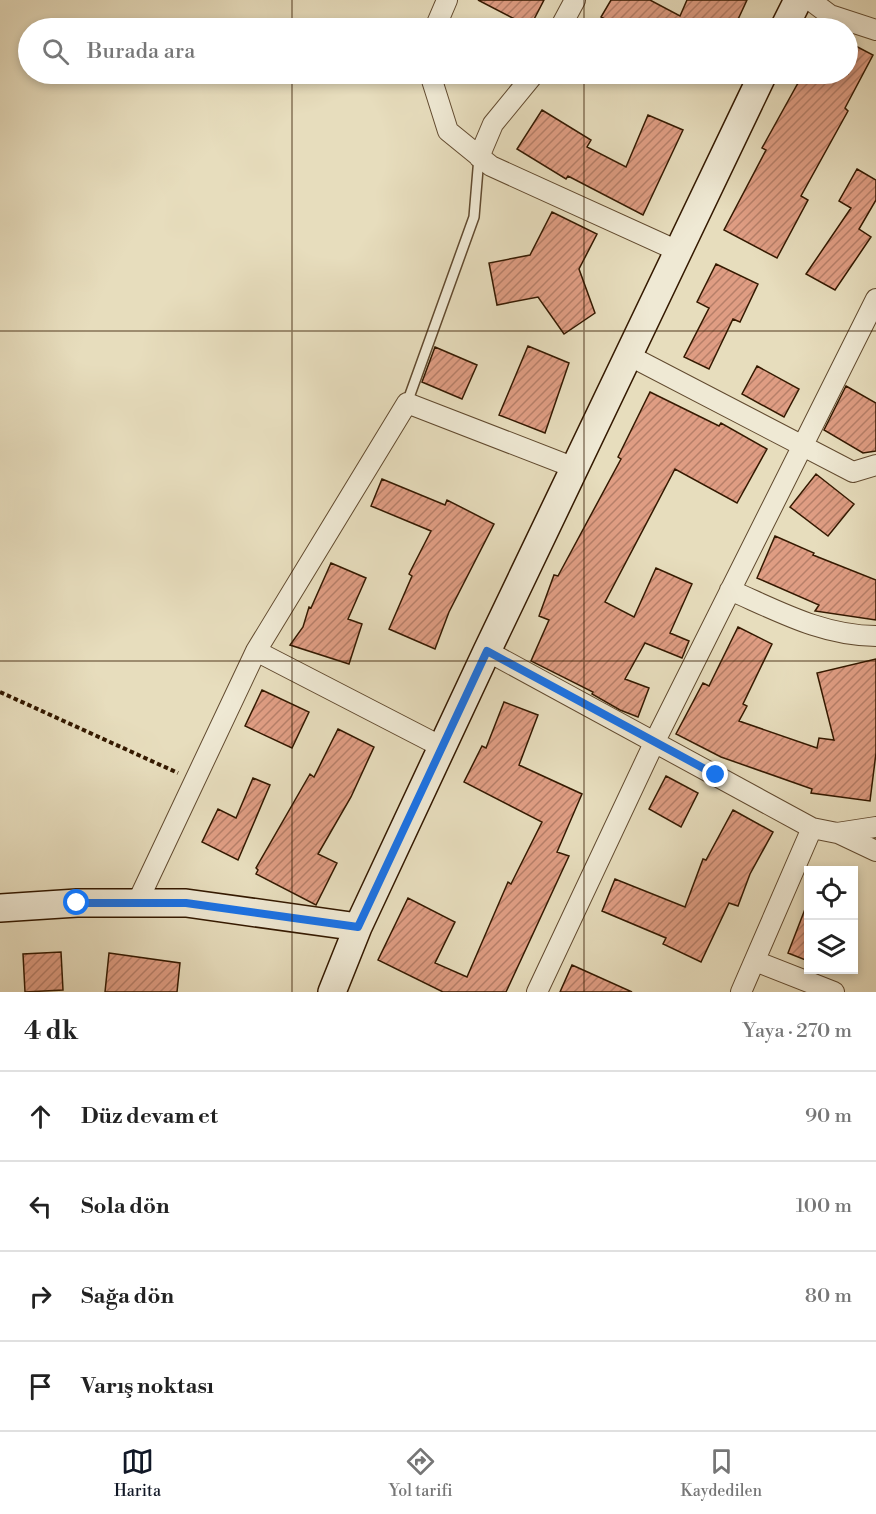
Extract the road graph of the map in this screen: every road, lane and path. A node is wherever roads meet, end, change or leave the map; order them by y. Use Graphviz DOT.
graph roads {
  1 [pos="447,0"];
  2 [pos="575,0"];
  3 [pos="798,0"];
  4 [pos="810,0"];
  5 [pos="439,18"];
  6 [pos="565,18"];
  7 [pos="789,18"];
  8 [pos="839,18"];
  9 [pos="858,24"];
  10 [pos="876,30"];
  11 [pos="433,84"];
  12 [pos="526,84"];
  13 [pos="758,84"];
  14 [pos="479,157"];
  15 [pos="678,251"];
  16 [pos="876,299"];
  17 [pos="628,355"];
  18 [pos="406,403"];
  19 [pos="802,447"];
  20 [pos="876,465"];
  21 [pos="575,468"];
  22 [pos="730,590"];
  23 [pos="876,636"];
  24 [pos="255,651"];
  25 [pos="487,651"];
  26 [pos="0,692"];
  27 [pos="655,741"];
  28 [pos="442,747"];
  29 [pos="195,780"];
  30 [pos="876,827"];
  31 [pos="812,828"];
  32 [pos="837,833"];
  33 [pos="876,851"];
  34 [pos="138,903"];
  35 [pos="0,908"];
  36 [pos="358,927"];
  37 [pos="755,961"];
  38 [pos="337,990"];
  39 [pos="537,992"];
  40 [pos="741,992"];
  41 [pos="834,992"];
  1 -- 5 [label="street"];
  2 -- 6 [label="street"];
  3 -- 7 [label="main road"];
  4 -- 8 [label="street"];
  9 -- 10 [label="street"];
  11 -- 14 [label="street"];
  12 -- 14 [label="street"];
  13 -- 15 [label="main road"];
  14 -- 15 [label="street"];
  14 -- 18 [label="lane"];
  15 -- 17 [label="main road"];
  16 -- 19 [label="street"];
  17 -- 19 [label="street"];
  17 -- 21 [label="main road"];
  18 -- 21 [label="street"];
  18 -- 24 [label="street"];
  19 -- 20 [label="street"];
  19 -- 22 [label="street"];
  21 -- 25 [label="main road"];
  22 -- 23 [label="street"];
  22 -- 27 [label="street"];
  24 -- 28 [label="street"];
  24 -- 29 [label="street"];
  25 -- 27 [label="street"];
  25 -- 28 [label="main road"];
  26 -- 29 [label="path"];
  27 -- 31 [label="street"];
  27 -- 39 [label="street"];
  28 -- 36 [label="main road"];
  29 -- 34 [label="street"];
  30 -- 32 [label="street"];
  31 -- 32 [label="street"];
  31 -- 37 [label="street"];
  32 -- 33 [label="street"];
  34 -- 35 [label="main road"];
  34 -- 36 [label="main road"];
  36 -- 38 [label="main road"];
  37 -- 40 [label="street"];
  37 -- 41 [label="street"];
}
